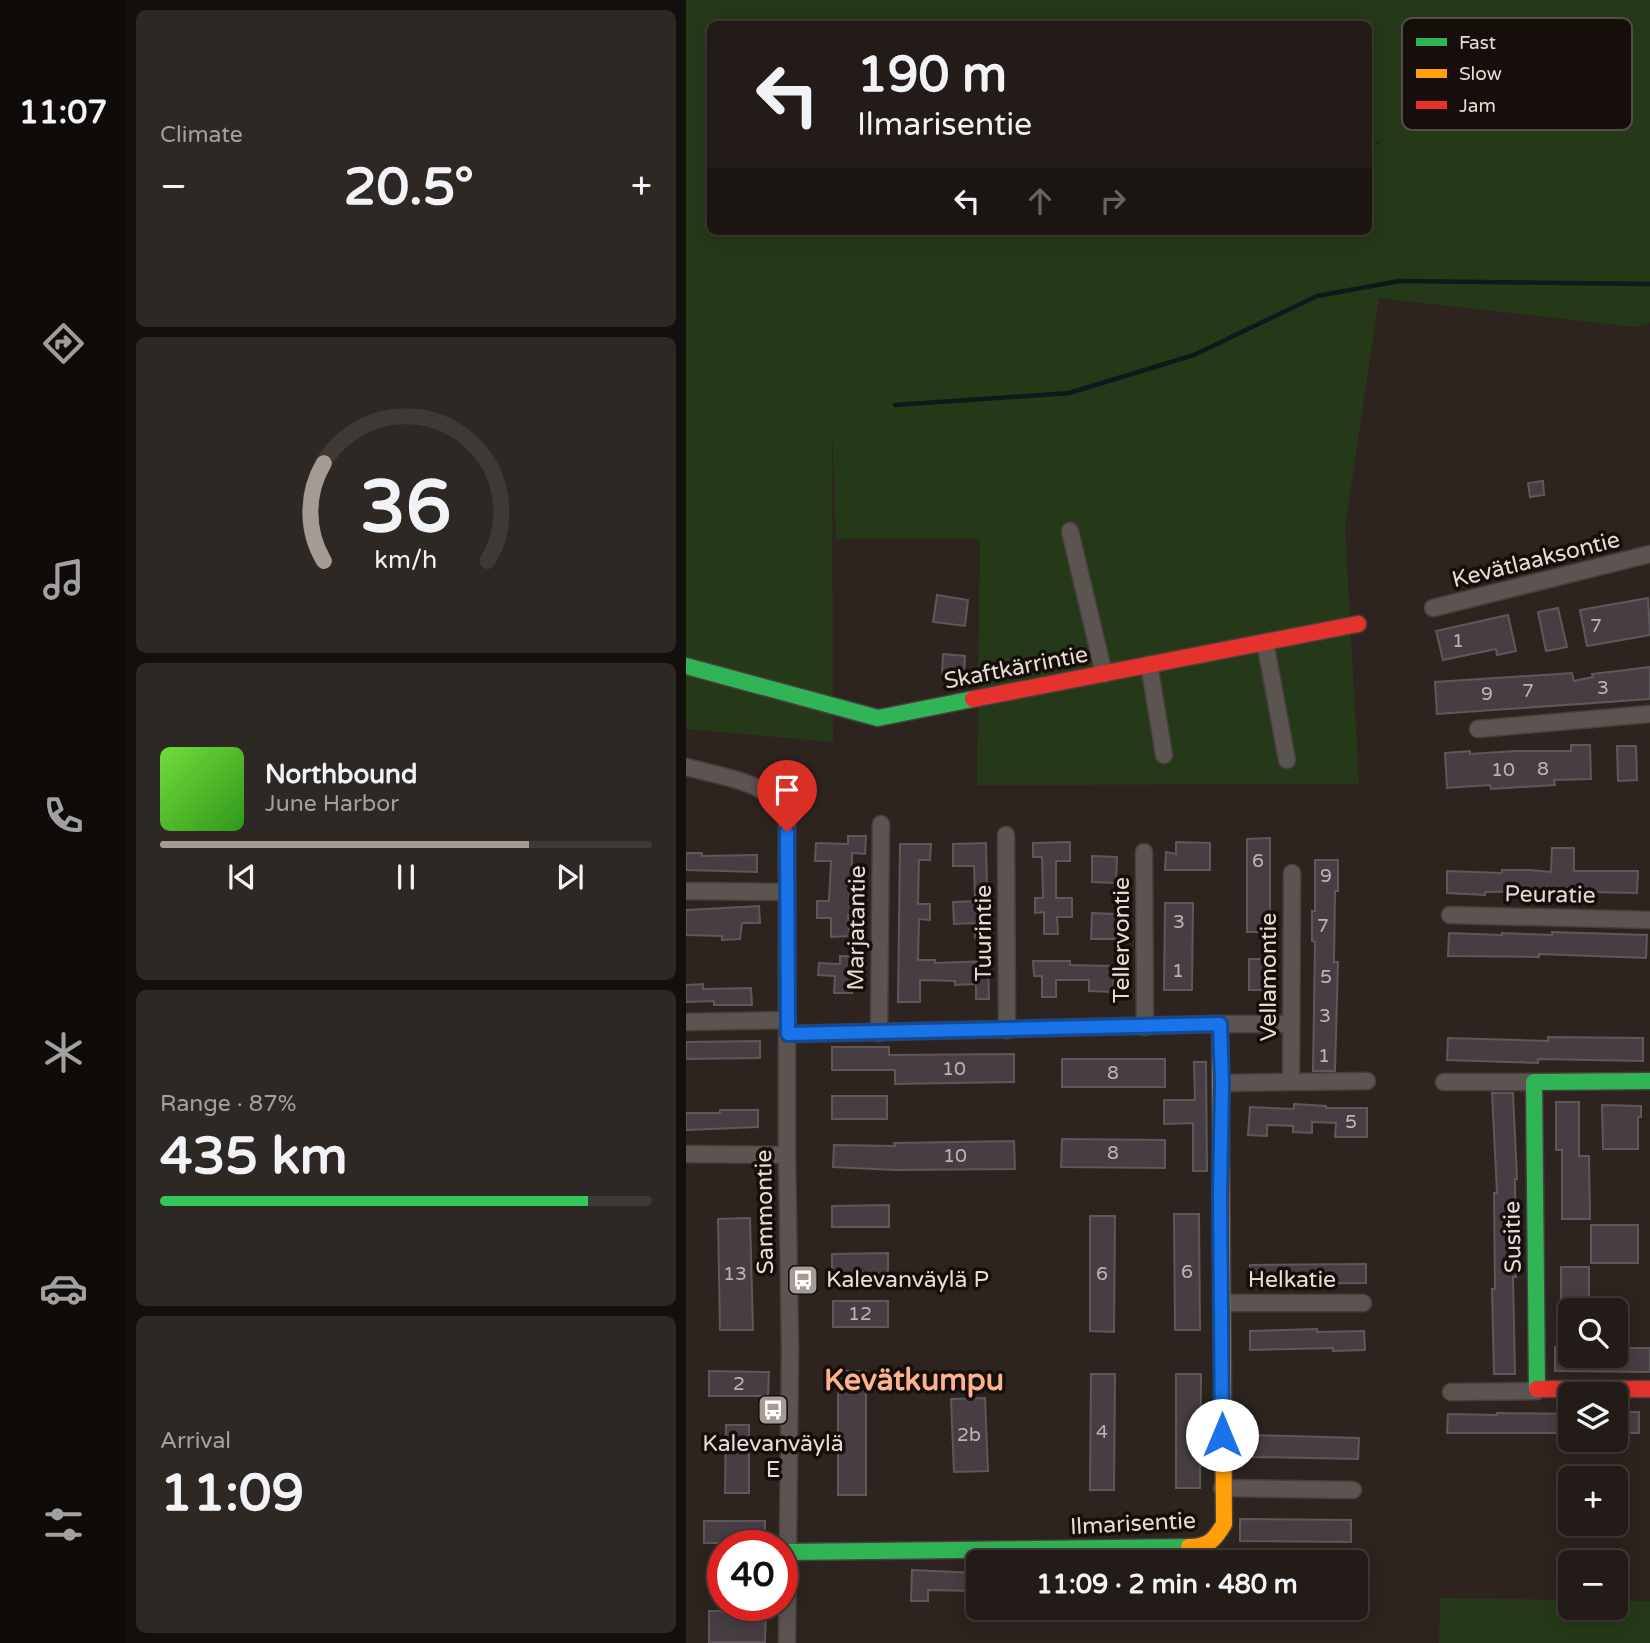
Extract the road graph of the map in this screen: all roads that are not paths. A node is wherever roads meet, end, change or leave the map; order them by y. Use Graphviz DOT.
graph roads {
  1 [pos="1070,531"];
  2 [pos="1650,554"];
  3 [pos="1433,608"];
  4 [pos="1358,624"];
  5 [pos="1265,642"];
  6 [pos="1149,664"];
  7 [pos="686,666"];
  8 [pos="1104,674"];
  9 [pos="1650,714"];
  10 [pos="1478,729"];
  11 [pos="1164,755"];
  12 [pos="1287,760"];
  13 [pos="686,767"];
  14 [pos="881,824"];
  15 [pos="1006,835"];
  16 [pos="1144,852"];
  17 [pos="1292,873"];
  18 [pos="686,891"];
  19 [pos="787,892"];
  20 [pos="1450,915"];
  21 [pos="1650,920"];
  22 [pos="686,1022"];
  23 [pos="1220,1024"];
  24 [pos="1291,1024"];
  25 [pos="788,1027"];
  26 [pos="1145,1027"];
  27 [pos="1007,1030"];
  28 [pos="879,1033"];
  29 [pos="1291,1081"];
  30 [pos="1367,1081"];
  31 [pos="1650,1081"];
  32 [pos="1444,1082"];
  33 [pos="1534,1082"];
  34 [pos="1222,1083"];
  35 [pos="686,1154"];
  36 [pos="787,1155"];
  37 [pos="1221,1303"];
  38 [pos="1363,1303"];
  39 [pos="1650,1389"];
  40 [pos="1537,1391"];
  41 [pos="1451,1392"];
  42 [pos="1222,1488"];
  43 [pos="1353,1489"];
  44 [pos="788,1530"];
  45 [pos="798,1552"];
  46 [pos="786,1621"];
  47 [pos="786,1643"];
  1 -- 8 [label="street"];
  2 -- 3 [label="street, Kevätlaaksontie"];
  4 -- 5 [label="street, Skaftkärrintie"];
  5 -- 6 [label="street, Skaftkärrintie"];
  5 -- 12 [label="street"];
  6 -- 8 [label="street, Skaftkärrintie"];
  6 -- 11 [label="street"];
  7 -- 8 [label="street, Skaftkärrintie"];
  9 -- 10 [label="street"];
  13 -- 19 [label="street, Sammontie"];
  14 -- 28 [label="street, Marjatantie"];
  15 -- 27 [label="street, Tuurintie"];
  16 -- 26 [label="street, Tellervontie"];
  17 -- 24 [label="street, Vellamontie"];
  18 -- 19 [label="street"];
  19 -- 25 [label="street, Sammontie"];
  20 -- 21 [label="street, Peuratie"];
  22 -- 25 [label="street"];
  23 -- 24 [label="street"];
  23 -- 26 [label="street"];
  23 -- 34 [label="street, Ilmarisentie"];
  24 -- 29 [label="street, Vellamontie"];
  25 -- 28 [label="street"];
  25 -- 36 [label="street, Sammontie"];
  26 -- 27 [label="street"];
  27 -- 28 [label="street"];
  29 -- 30 [label="street"];
  29 -- 34 [label="street"];
  31 -- 33 [label="street"];
  32 -- 33 [label="street"];
  33 -- 40 [label="street, Susitie"];
  34 -- 37 [label="street, Ilmarisentie"];
  35 -- 36 [label="street"];
  36 -- 44 [label="street, Sammontie"];
  37 -- 38 [label="street, Helkatie"];
  37 -- 42 [label="street, Ilmarisentie"];
  39 -- 40 [label="street"];
  40 -- 41 [label="street"];
  42 -- 43 [label="street"];
  42 -- 45 [label="street, Ilmarisentie"];
  46 -- 47 [label="street, Sammontie"];
}
